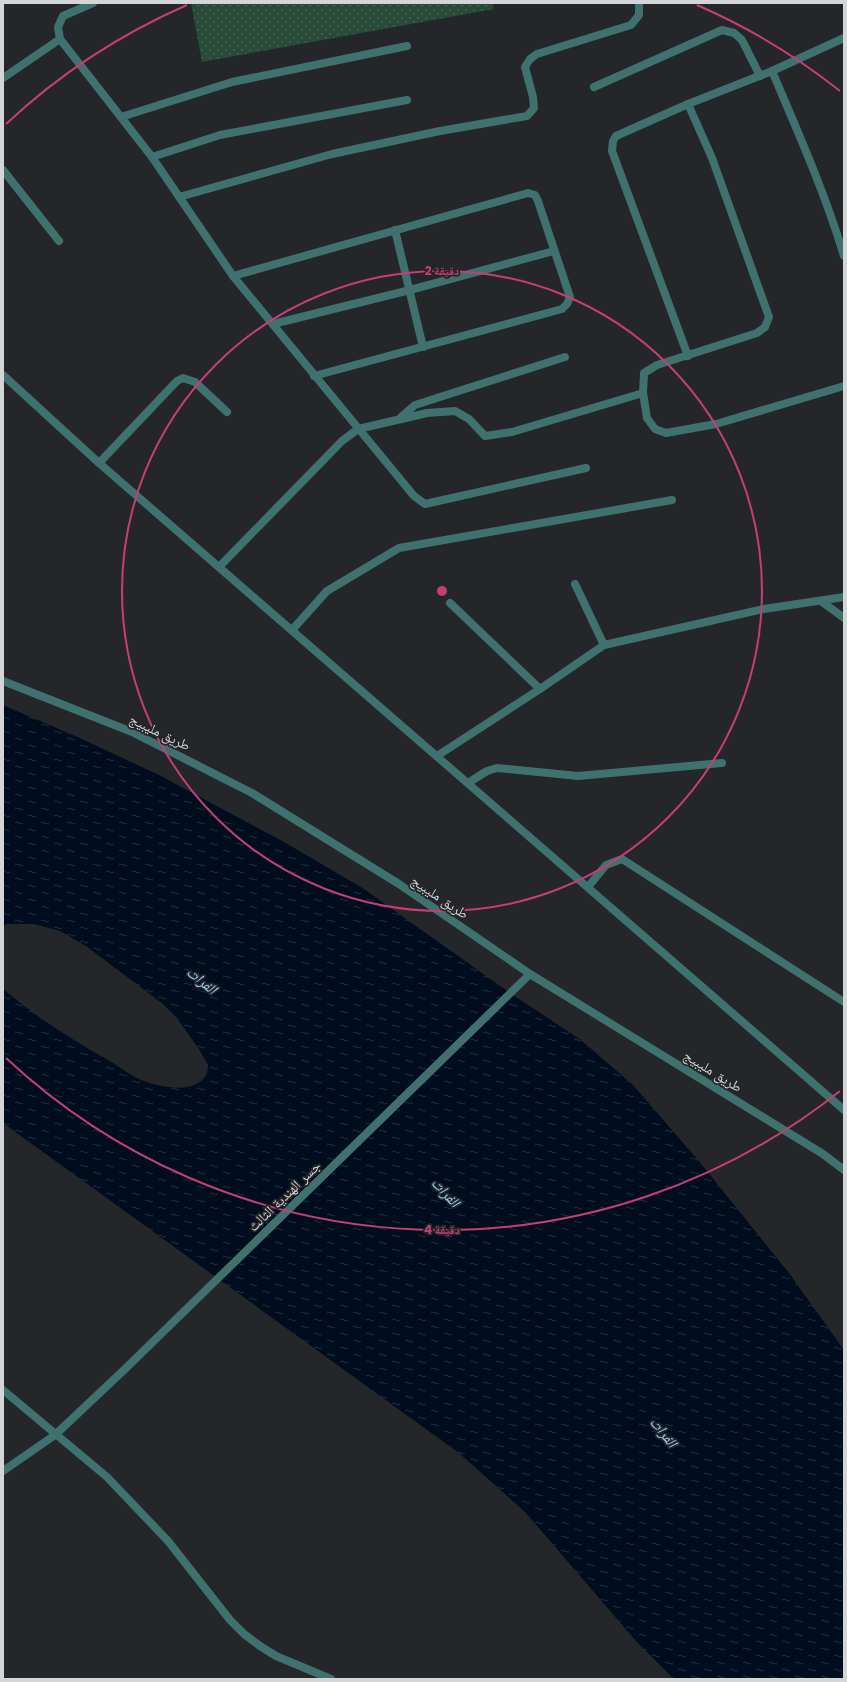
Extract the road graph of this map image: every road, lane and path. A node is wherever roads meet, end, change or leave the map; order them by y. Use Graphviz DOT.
graph roads {
  1 [pos="93,3"];
  2 [pos="639,3"];
  3 [pos="844,38"];
  4 [pos="60,39"];
  5 [pos="406,46"];
  6 [pos="772,71"];
  7 [pos="760,76"];
  8 [pos="3,78"];
  9 [pos="594,87"];
  10 [pos="407,100"];
  11 [pos="688,104"];
  12 [pos="121,117"];
  13 [pos="152,157"];
  14 [pos="3,170"];
  15 [pos="179,197"];
  16 [pos="395,230"];
  17 [pos="59,241"];
  18 [pos="554,250"];
  19 [pos="844,256"];
  20 [pos="233,276"];
  21 [pos="410,290"];
  22 [pos="273,324"];
  23 [pos="423,346"];
  24 [pos="688,356"];
  25 [pos="565,357"];
  26 [pos="3,375"];
  27 [pos="314,376"];
  28 [pos="844,386"];
  29 [pos="643,393"];
  30 [pos="227,412"];
  31 [pos="398,419"];
  32 [pos="358,429"];
  33 [pos="99,463"];
  34 [pos="586,468"];
  35 [pos="672,500"];
  36 [pos="219,566"];
  37 [pos="574,584"];
  38 [pos="844,597"];
  39 [pos="821,601"];
  40 [pos="450,603"];
  41 [pos="844,618"];
  42 [pos="292,630"];
  43 [pos="604,645"];
  44 [pos="3,681"];
  45 [pos="540,689"];
  46 [pos="438,756"];
  47 [pos="722,763"];
  48 [pos="468,783"];
  49 [pos="588,887"];
  50 [pos="530,974"];
  51 [pos="844,1002"];
  52 [pos="844,1110"];
  53 [pos="844,1170"];
  54 [pos="3,1390"];
  55 [pos="55,1435"];
  56 [pos="3,1471"];
  57 [pos="331,1679"];
  1 -- 4 [label="street"];
  2 -- 15 [label="street"];
  3 -- 6 [label="street"];
  4 -- 8 [label="street"];
  4 -- 12 [label="street"];
  5 -- 12 [label="street"];
  6 -- 7 [label="street"];
  6 -- 19 [label="street"];
  7 -- 9 [label="street"];
  7 -- 11 [label="street"];
  10 -- 13 [label="street"];
  11 -- 24 [label="street"];
  11 -- 24 [label="street"];
  12 -- 13 [label="street"];
  13 -- 15 [label="street"];
  14 -- 17 [label="street"];
  15 -- 20 [label="street"];
  16 -- 18 [label="street"];
  16 -- 20 [label="street"];
  16 -- 21 [label="street"];
  18 -- 21 [label="street"];
  18 -- 23 [label="street"];
  20 -- 22 [label="street"];
  21 -- 22 [label="street"];
  21 -- 23 [label="street"];
  22 -- 27 [label="street"];
  23 -- 27 [label="street"];
  24 -- 29 [label="street"];
  25 -- 31 [label="street"];
  26 -- 33 [label="street"];
  27 -- 32 [label="street"];
  28 -- 29 [label="street"];
  29 -- 31 [label="street"];
  30 -- 33 [label="street"];
  31 -- 32 [label="street"];
  32 -- 34 [label="street"];
  32 -- 36 [label="street"];
  33 -- 36 [label="street"];
  35 -- 42 [label="street"];
  36 -- 42 [label="street"];
  37 -- 43 [label="street"];
  38 -- 39 [label="street"];
  39 -- 41 [label="street"];
  39 -- 43 [label="street"];
  40 -- 45 [label="street"];
  42 -- 46 [label="street"];
  43 -- 45 [label="street"];
  44 -- 50 [label="street, طريق مليبيج"];
  45 -- 46 [label="street"];
  46 -- 48 [label="street"];
  47 -- 48 [label="street"];
  48 -- 49 [label="street"];
  49 -- 51 [label="street"];
  49 -- 52 [label="street"];
  50 -- 53 [label="street, طريق مليبيج"];
  50 -- 55 [label="street, جسر الهندية الثالث"];
  54 -- 55 [label="street"];
  55 -- 56 [label="street, جسر الهندية الثالث"];
  55 -- 57 [label="street"];
}
